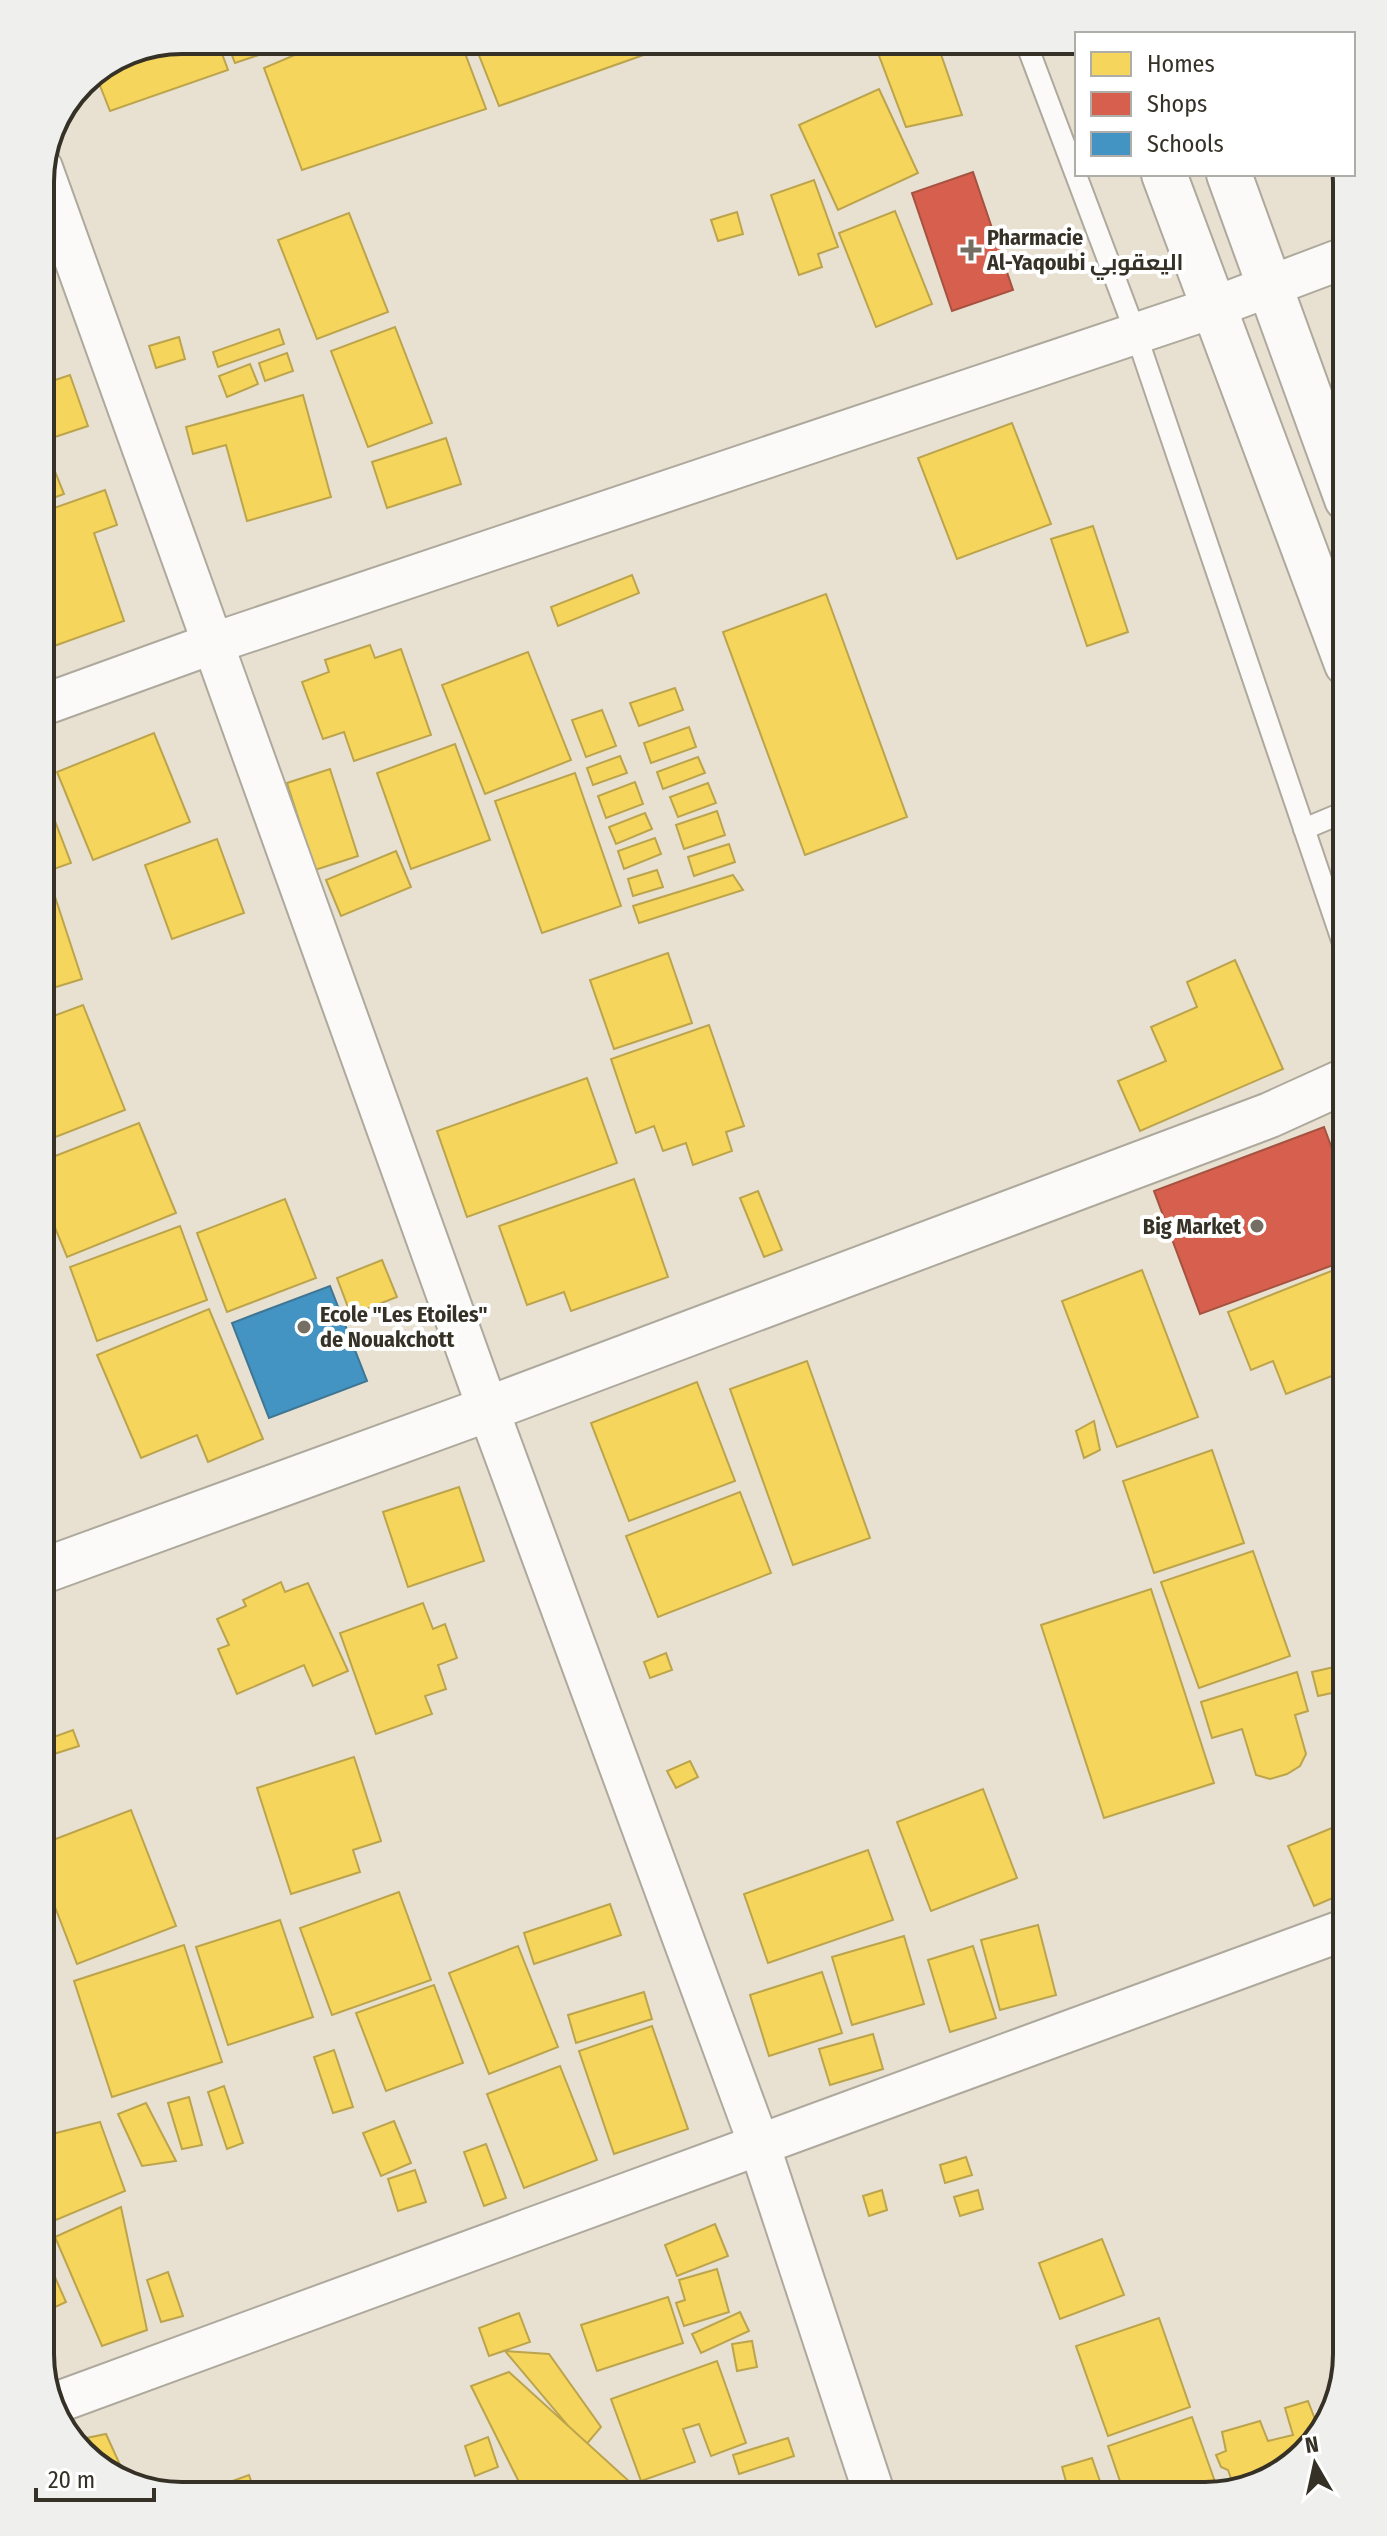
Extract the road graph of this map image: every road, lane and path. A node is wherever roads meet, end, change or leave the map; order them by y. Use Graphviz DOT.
graph roads {
  1 [pos="1030,54"];
  2 [pos="1075,172"];
  3 [pos="1076,176"];
  4 [pos="1165,176"];
  5 [pos="1230,176"];
  6 [pos="54,201"];
  7 [pos="1333,262"];
  8 [pos="1270,286"];
  9 [pos="1212,308"];
  10 [pos="1136,334"];
  11 [pos="1333,460"];
  12 [pos="1333,627"];
  13 [pos="214,643"];
  14 [pos="54,701"];
  15 [pos="1333,817"];
  16 [pos="1304,829"];
  17 [pos="1333,914"];
  18 [pos="1333,1086"];
  19 [pos="488,1409"];
  20 [pos="54,1567"];
  21 [pos="1333,1934"];
  22 [pos="760,2147"];
  23 [pos="63,2400"];
  24 [pos="870,2482"];
  1 -- 2 [label="lane"];
  3 -- 10 [label="lane"];
  4 -- 9 [label="main road"];
  5 -- 8 [label="main road"];
  6 -- 13 [label="street"];
  7 -- 8 [label="street"];
  8 -- 9 [label="street"];
  8 -- 11 [label="main road"];
  9 -- 10 [label="street"];
  9 -- 12 [label="main road"];
  10 -- 13 [label="street"];
  10 -- 16 [label="lane"];
  13 -- 14 [label="street"];
  13 -- 19 [label="street"];
  15 -- 16 [label="lane"];
  16 -- 17 [label="lane"];
  18 -- 19 [label="main road"];
  19 -- 20 [label="main road"];
  19 -- 22 [label="street"];
  21 -- 22 [label="street"];
  22 -- 23 [label="street"];
  22 -- 24 [label="street"];
}
